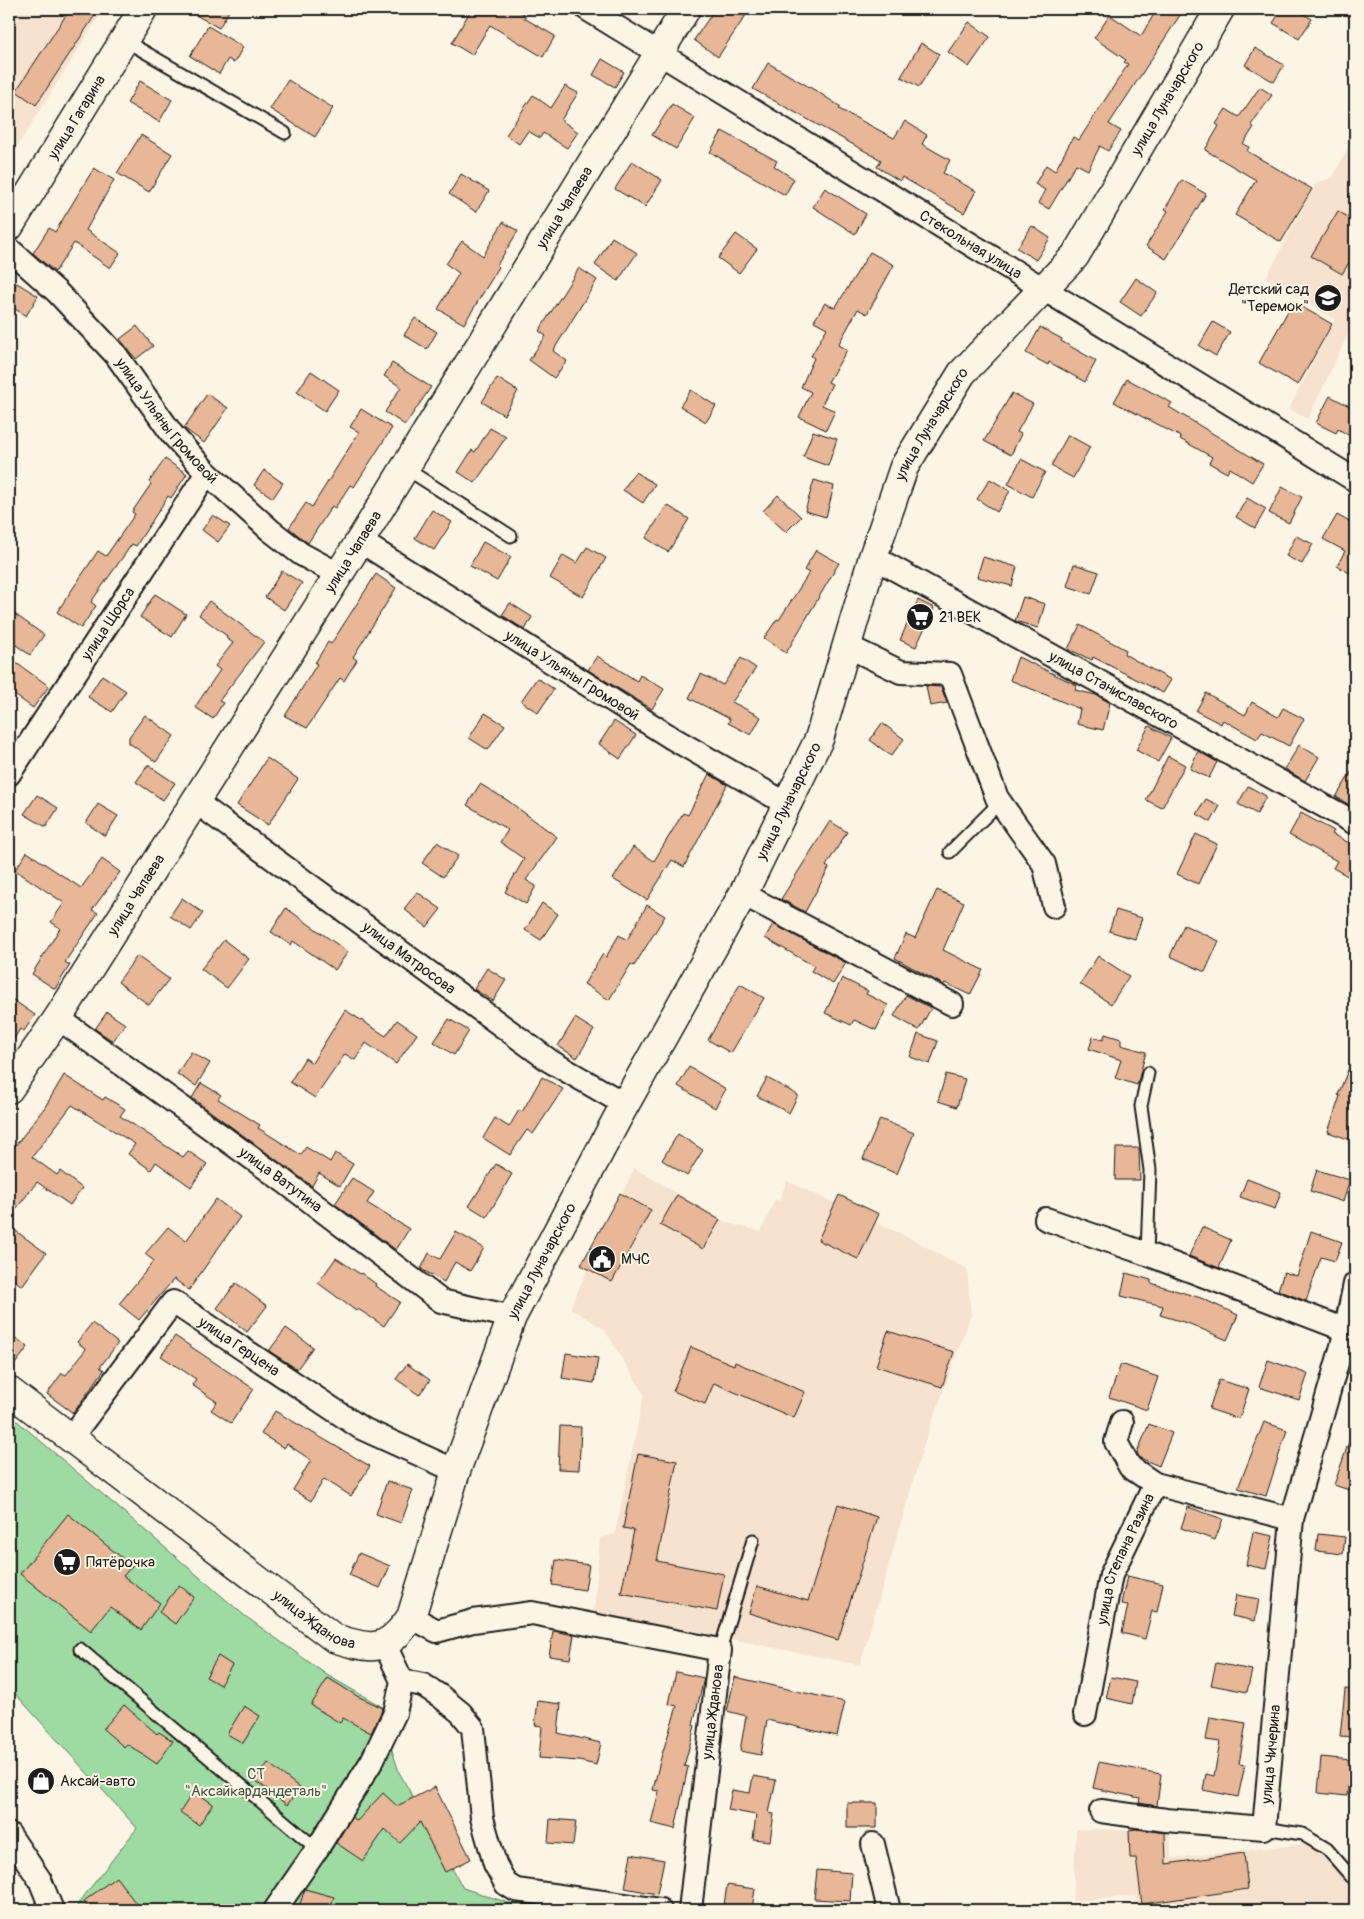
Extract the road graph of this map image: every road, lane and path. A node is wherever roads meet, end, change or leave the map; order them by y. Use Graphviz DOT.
graph roads {
  1 [pos="143,9"];
  2 [pos="587,9"];
  3 [pos="686,9"];
  4 [pos="1220,9"];
  5 [pos="124,40"];
  6 [pos="658,52"];
  7 [pos="285,133"];
  8 [pos="9,227"];
  9 [pos="9,250"];
  10 [pos="1044,290"];
  11 [pos="405,468"];
  12 [pos="207,473"];
  13 [pos="1355,480"];
  14 [pos="511,536"];
  15 [pos="360,541"];
  16 [pos="873,557"];
  17 [pos="338,574"];
  18 [pos="847,646"];
  19 [pos="9,774"];
  20 [pos="998,798"];
  21 [pos="196,802"];
  22 [pos="788,804"];
  23 [pos="1355,823"];
  24 [pos="950,852"];
  25 [pos="743,894"];
  26 [pos="1054,906"];
  27 [pos="952,1004"];
  28 [pos="58,1018"];
  29 [pos="1148,1073"];
  30 [pos="9,1089"];
  31 [pos="626,1105"];
  32 [pos="1046,1219"];
  33 [pos="1147,1254"];
  34 [pos="1355,1284"];
  35 [pos="512,1317"];
  36 [pos="1348,1343"];
  37 [pos="9,1391"];
  38 [pos="1122,1422"];
  39 [pos="70,1439"];
  40 [pos="456,1472"];
  41 [pos="1155,1484"];
  42 [pos="1292,1519"];
  43 [pos="753,1540"];
  44 [pos="411,1617"];
  45 [pos="385,1646"];
  46 [pos="80,1649"];
  47 [pos="720,1650"];
  48 [pos="402,1681"];
  49 [pos="1085,1714"];
  50 [pos="1101,1811"];
  51 [pos="1264,1828"];
  52 [pos="9,1834"];
  53 [pos="873,1844"];
  54 [pos="317,1849"];
  55 [pos="1355,1881"];
  56 [pos="52,1910"];
  57 [pos="275,1910"];
  58 [pos="660,1910"];
  59 [pos="690,1910"];
  60 [pos="889,1910"];
  1 -- 5 [label="main road, улица Гагарина"];
  2 -- 6 [label="street, Стекольная улица"];
  3 -- 6 [label="main road, улица Чапаева"];
  4 -- 10 [label="main road, улица Луначарского"];
  5 -- 7 [label="lane"];
  5 -- 8 [label="main road, улица Гагарина"];
  6 -- 10 [label="street, Стекольная улица"];
  6 -- 11 [label="main road, улица Чапаева"];
  9 -- 12 [label="street, улица Ульяны Громовой"];
  10 -- 13 [label="street, Стекольная улица"];
  10 -- 16 [label="main road, улица Луначарского"];
  11 -- 14 [label="lane"];
  11 -- 15 [label="main road, улица Чапаева"];
  12 -- 17 [label="street, улица Ульяны Громовой"];
  12 -- 19 [label="street, улица Щорса"];
  15 -- 17 [label="main road, улица Чапаева"];
  15 -- 22 [label="street, улица Ульяны Громовой"];
  16 -- 18 [label="main road, улица Луначарского"];
  16 -- 23 [label="street, улица Станиславского"];
  17 -- 21 [label="main road, улица Чапаева"];
  18 -- 20 [label="street"];
  18 -- 22 [label="main road, улица Луначарского"];
  20 -- 24 [label="lane"];
  20 -- 26 [label="street"];
  21 -- 28 [label="main road, улица Чапаева"];
  21 -- 31 [label="street, улица Матросова"];
  22 -- 25 [label="main road, улица Луначарского"];
  25 -- 27 [label="street"];
  25 -- 31 [label="main road, улица Луначарского"];
  28 -- 30 [label="main road, улица Чапаева"];
  28 -- 35 [label="street, улица Ватутина"];
  29 -- 33 [label="lane"];
  31 -- 35 [label="main road, улица Луначарского"];
  32 -- 33 [label="street"];
  33 -- 36 [label="street"];
  34 -- 36 [label="street, улица Чичерина"];
  35 -- 40 [label="main road, улица Луначарского"];
  36 -- 42 [label="street, улица Чичерина"];
  37 -- 39 [label="main road, улица Жданова"];
  38 -- 41 [label="street, улица Степана Разина"];
  39 -- 40 [label="street, улица Герцена"];
  39 -- 45 [label="main road, улица Жданова"];
  40 -- 44 [label="main road, улица Луначарского"];
  41 -- 42 [label="street"];
  41 -- 49 [label="street, улица Степана Разина"];
  42 -- 51 [label="street, улица Чичерина"];
  43 -- 47 [label="lane"];
  44 -- 45 [label="main road, улица Луначарского"];
  44 -- 47 [label="street, улица Жданова"];
  45 -- 48 [label="street"];
  46 -- 54 [label="lane"];
  47 -- 59 [label="street, улица Жданова"];
  48 -- 54 [label="street"];
  48 -- 58 [label="street"];
  50 -- 51 [label="street"];
  51 -- 55 [label="lane"];
  52 -- 56 [label="street"];
  53 -- 60 [label="street"];
  54 -- 57 [label="street"];
}
